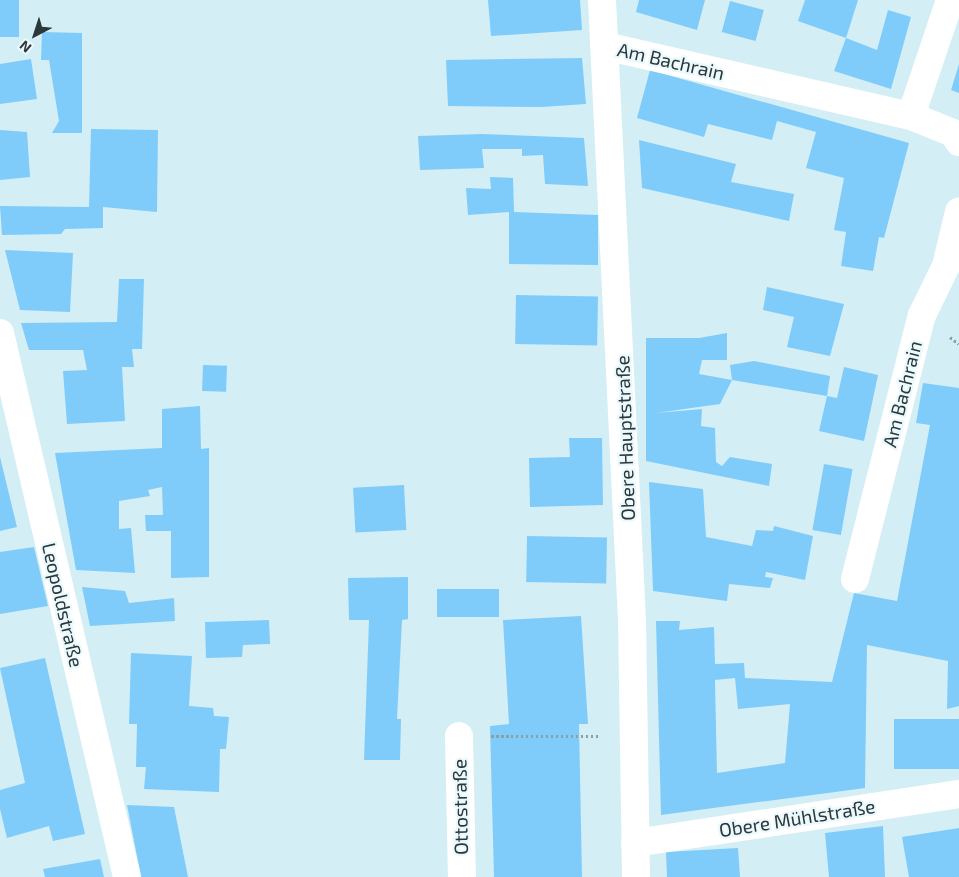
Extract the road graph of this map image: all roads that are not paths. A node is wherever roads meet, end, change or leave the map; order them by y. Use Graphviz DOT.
graph roads {
  1 [pos="602,0"];
  2 [pos="950,0"];
  3 [pos="606,46"];
  4 [pos="911,116"];
  5 [pos="959,142"];
  6 [pos="959,212"];
  7 [pos="0,332"];
  8 [pos="855,579"];
  9 [pos="459,736"];
  10 [pos="959,794"];
  11 [pos="635,843"];
  12 [pos="127,877"];
  13 [pos="462,877"];
  14 [pos="636,877"];
  1 -- 3 [label="street, Obere Hauptstraße"];
  2 -- 4 [label="street"];
  3 -- 4 [label="street, Am Bachrain"];
  3 -- 11 [label="street, Obere Hauptstraße"];
  4 -- 5 [label="street, Am Bachrain"];
  6 -- 8 [label="street, Am Bachrain"];
  7 -- 12 [label="street, Leopoldstraße"];
  9 -- 13 [label="street, Ottostraße"];
  10 -- 11 [label="street, Obere Mühlstraße"];
  11 -- 14 [label="street, Obere Hauptstraße"];
}
